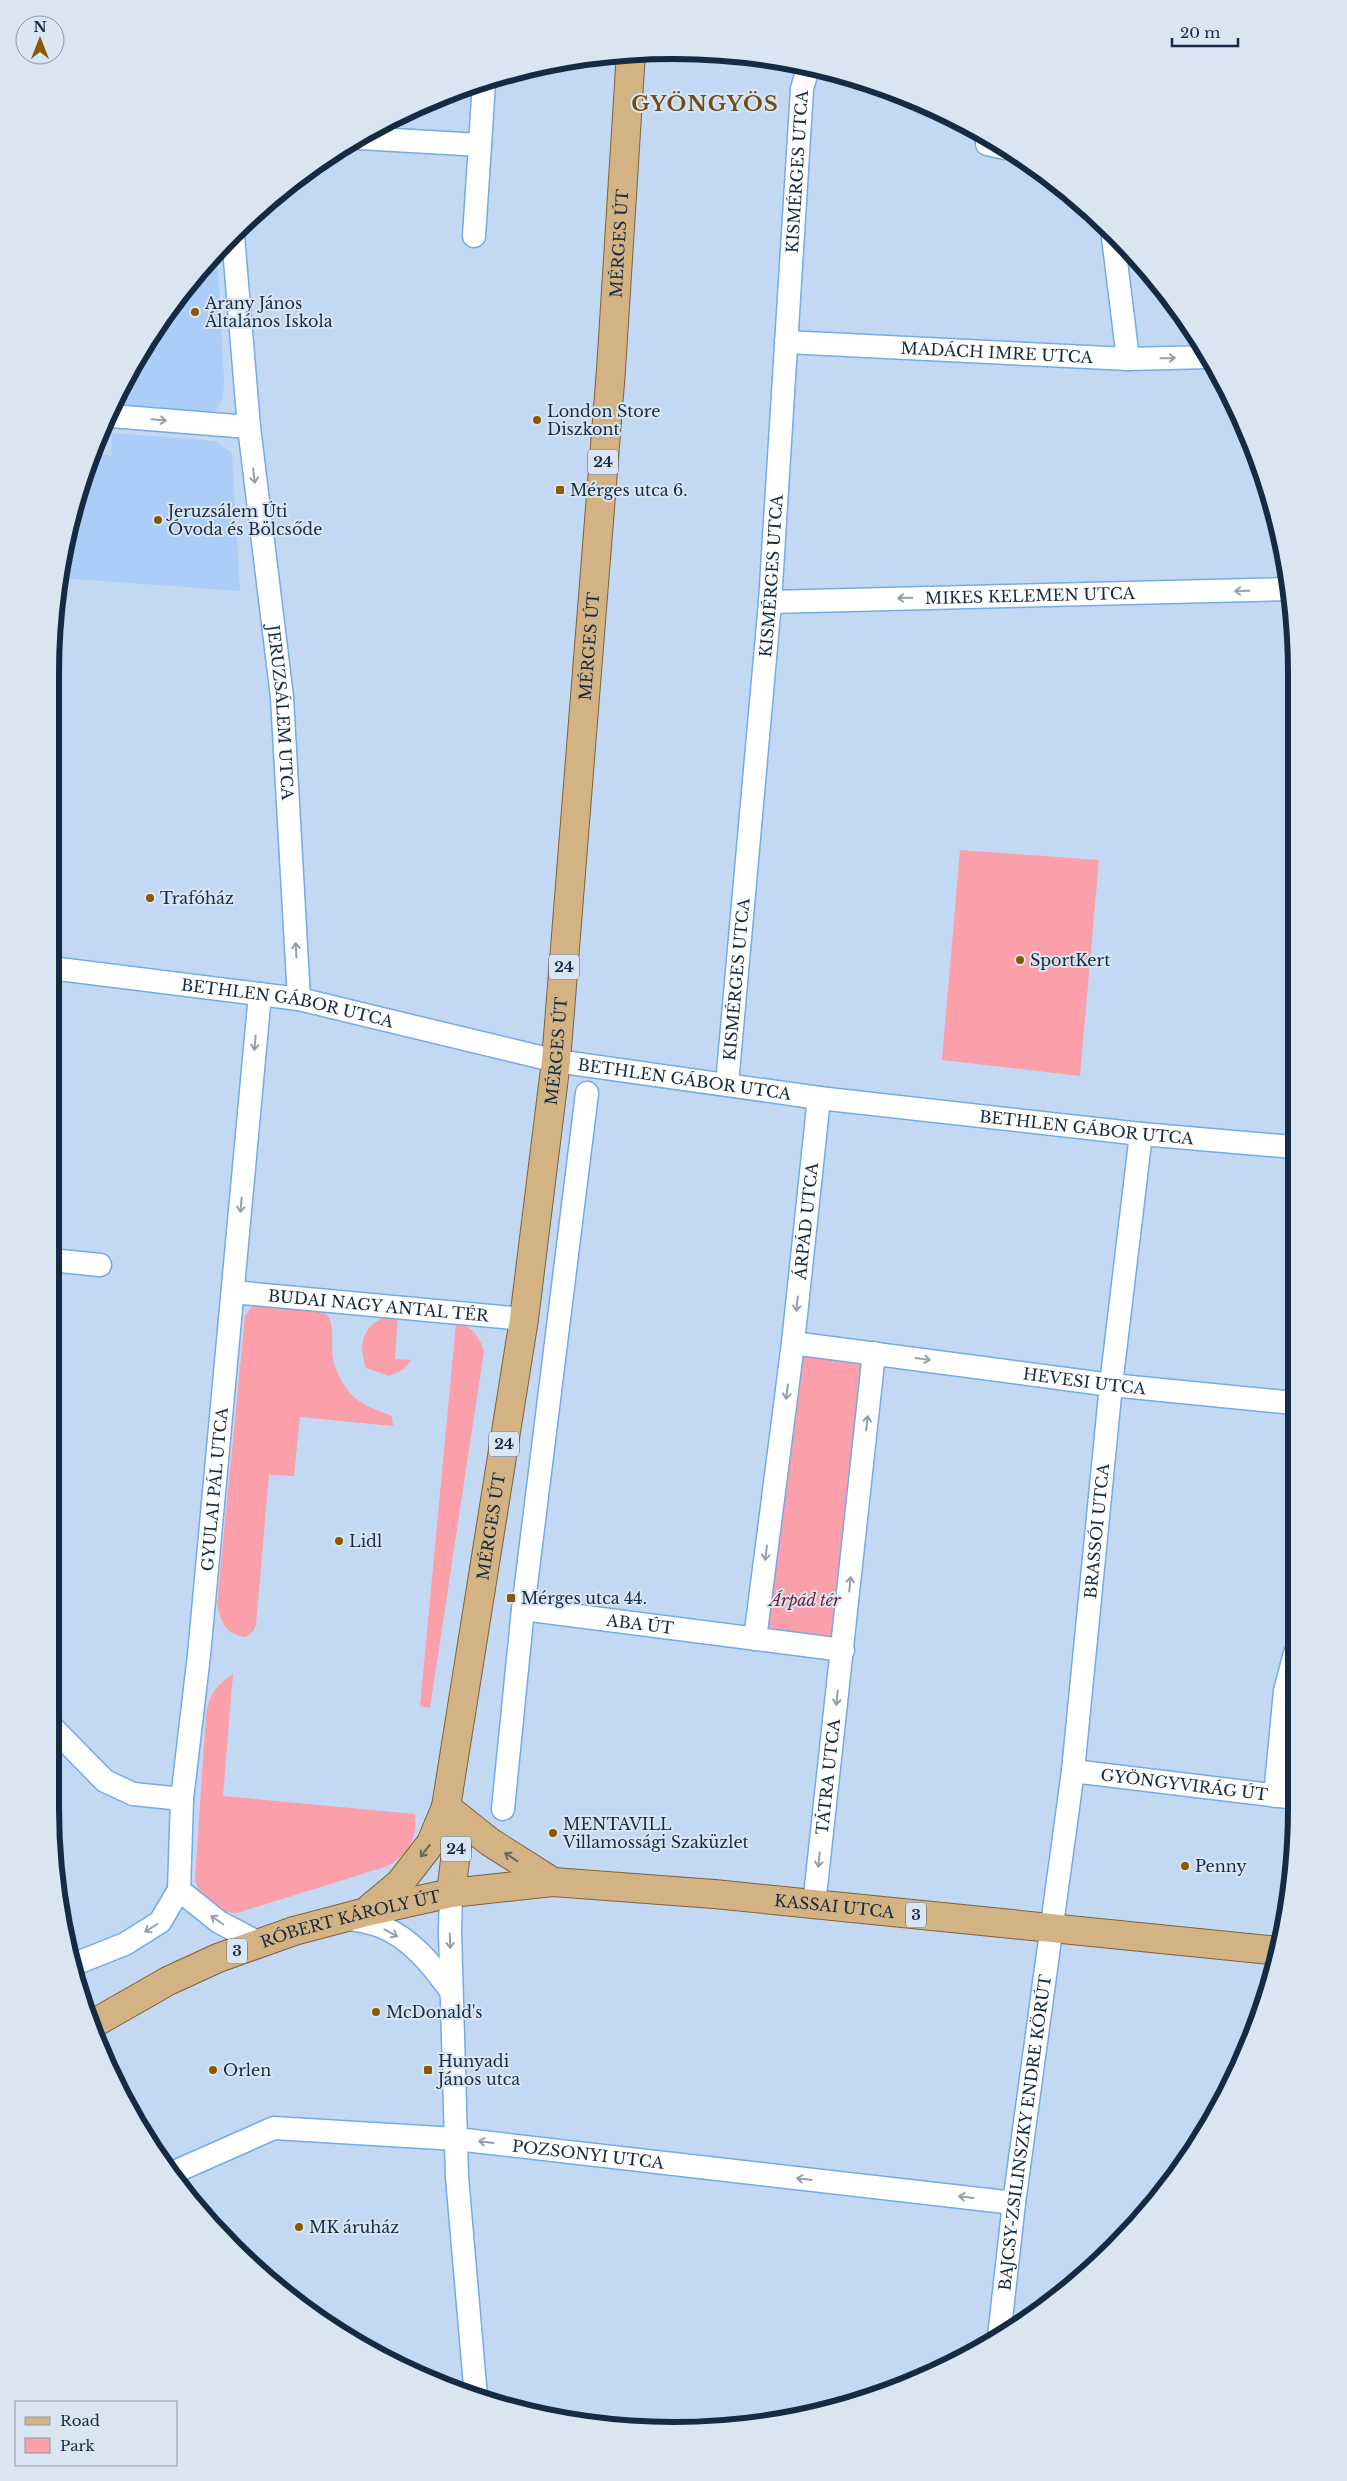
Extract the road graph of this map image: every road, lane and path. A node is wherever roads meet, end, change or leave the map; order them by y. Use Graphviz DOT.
graph roads {
  1 [pos="630,60"];
  2 [pos="806,74"];
  3 [pos="484,89"];
  4 [pos="371,139"];
  5 [pos="480,145"];
  6 [pos="474,236"];
  7 [pos="234,245"];
  8 [pos="1114,245"];
  9 [pos="786,342"];
  10 [pos="1201,357"];
  11 [pos="1128,359"];
  12 [pos="116,416"];
  13 [pos="248,428"];
  14 [pos="1282,589"];
  15 [pos="770,602"];
  16 [pos="59,969"];
  17 [pos="260,994"];
  18 [pos="299,999"];
  19 [pos="556,1061"];
  20 [pos="727,1084"];
  21 [pos="587,1093"];
  22 [pos="819,1098"];
  23 [pos="1141,1134"];
  24 [pos="1288,1146"];
  25 [pos="59,1261"];
  26 [pos="100,1265"];
  27 [pos="233,1292"];
  28 [pos="524,1318"];
  29 [pos="793,1344"];
  30 [pos="874,1353"];
  31 [pos="1111,1385"];
  32 [pos="1288,1402"];
  33 [pos="523,1609"];
  34 [pos="755,1639"];
  35 [pos="843,1650"];
  36 [pos="1288,1680"];
  37 [pos="59,1734"];
  38 [pos="1073,1771"];
  39 [pos="1285,1797"];
  40 [pos="182,1799"];
  41 [pos="446,1807"];
  42 [pos="503,1809"];
  43 [pos="553,1882"];
  44 [pos="179,1890"];
  45 [pos="451,1893"];
  46 [pos="814,1905"];
  47 [pos="356,1915"];
  48 [pos="1052,1928"];
  49 [pos="259,1943"];
  50 [pos="1271,1950"];
  51 [pos="79,1962"];
  52 [pos="451,1991"];
  53 [pos="116,2011"];
  54 [pos="97,2021"];
  55 [pos="101,2030"];
  56 [pos="456,2139"];
  57 [pos="178,2171"];
  58 [pos="1014,2203"];
  59 [pos="1000,2328"];
  60 [pos="475,2390"];
  1 -- 19 [label="main road, MÉRGES ÚT / 24"];
  2 -- 9 [label="street, KISMÉRGES UTCA"];
  3 -- 5 [label="street"];
  4 -- 5 [label="street"];
  5 -- 6 [label="street"];
  7 -- 13 [label="street, JERUZSÁLEM UTCA"];
  8 -- 11 [label="street"];
  9 -- 11 [label="street, MADÁCH IMRE UTCA"];
  9 -- 15 [label="street, KISMÉRGES UTCA"];
  11 -- 10 [label="street, MADÁCH IMRE UTCA, one-way"];
  12 -- 13 [label="street, one-way"];
  13 -- 18 [label="street, JERUZSÁLEM UTCA"];
  14 -- 15 [label="street, MIKES KELEMEN UTCA, one-way"];
  15 -- 20 [label="street, KISMÉRGES UTCA"];
  16 -- 17 [label="street, BETHLEN GÁBOR UTCA"];
  17 -- 18 [label="street, BETHLEN GÁBOR UTCA"];
  17 -- 27 [label="street, GYULAI PÁL UTCA, one-way"];
  18 -- 19 [label="street, BETHLEN GÁBOR UTCA"];
  19 -- 20 [label="street, BETHLEN GÁBOR UTCA"];
  19 -- 28 [label="main road, MÉRGES ÚT / 24"];
  20 -- 22 [label="street, BETHLEN GÁBOR UTCA"];
  21 -- 33 [label="street"];
  22 -- 23 [label="street, BETHLEN GÁBOR UTCA"];
  22 -- 29 [label="street, ÁRPÁD UTCA, one-way"];
  23 -- 24 [label="street, BETHLEN GÁBOR UTCA"];
  23 -- 31 [label="street, BRASSÓI UTCA"];
  25 -- 26 [label="street"];
  27 -- 28 [label="street, BUDAI NAGY ANTAL TÉR"];
  27 -- 40 [label="street, GYULAI PÁL UTCA"];
  28 -- 41 [label="main road, MÉRGES ÚT / 24"];
  29 -- 30 [label="street"];
  29 -- 34 [label="street, one-way"];
  30 -- 31 [label="street, HEVESI UTCA, one-way"];
  35 -- 30 [label="street, one-way"];
  31 -- 32 [label="street, HEVESI UTCA"];
  31 -- 38 [label="street, BRASSÓI UTCA"];
  33 -- 34 [label="street, ABA ÚT"];
  33 -- 42 [label="street"];
  34 -- 35 [label="street"];
  35 -- 46 [label="street, TÁTRA UTCA, one-way"];
  36 -- 39 [label="street"];
  37 -- 40 [label="street"];
  38 -- 39 [label="street, GYÖNGYVIRÁG ÚT"];
  38 -- 48 [label="street, BRASSÓI UTCA"];
  40 -- 44 [label="street, GYULAI PÁL UTCA"];
  43 -- 41 [label="main road, one-way"];
  41 -- 45 [label="main road, MÉRGES ÚT / 24"];
  41 -- 47 [label="main road, one-way"];
  43 -- 45 [label="main road, KASSAI UTCA / 3"];
  43 -- 46 [label="main road, KASSAI UTCA / 3"];
  49 -- 44 [label="street, one-way"];
  44 -- 51 [label="street, one-way"];
  45 -- 47 [label="main road, RÓBERT KÁROLY ÚT / 3"];
  45 -- 52 [label="street, one-way"];
  46 -- 48 [label="main road, KASSAI UTCA / 3"];
  47 -- 49 [label="main road, RÓBERT KÁROLY ÚT / 3"];
  47 -- 52 [label="street, one-way"];
  48 -- 50 [label="main road, KASSAI UTCA / 3"];
  48 -- 58 [label="street, BAJCSY-ZSILINSZKY ENDRE KÖRÚT"];
  49 -- 53 [label="main road, RÓBERT KÁROLY ÚT / 3"];
  52 -- 56 [label="street"];
  53 -- 54 [label="main road, RÓBERT KÁROLY ÚT / 3"];
  53 -- 55 [label="main road"];
  56 -- 57 [label="street, POZSONYI UTCA"];
  58 -- 56 [label="street, POZSONYI UTCA, one-way"];
  56 -- 60 [label="street"];
  58 -- 59 [label="street, BAJCSY-ZSILINSZKY ENDRE KÖRÚT"];
}
